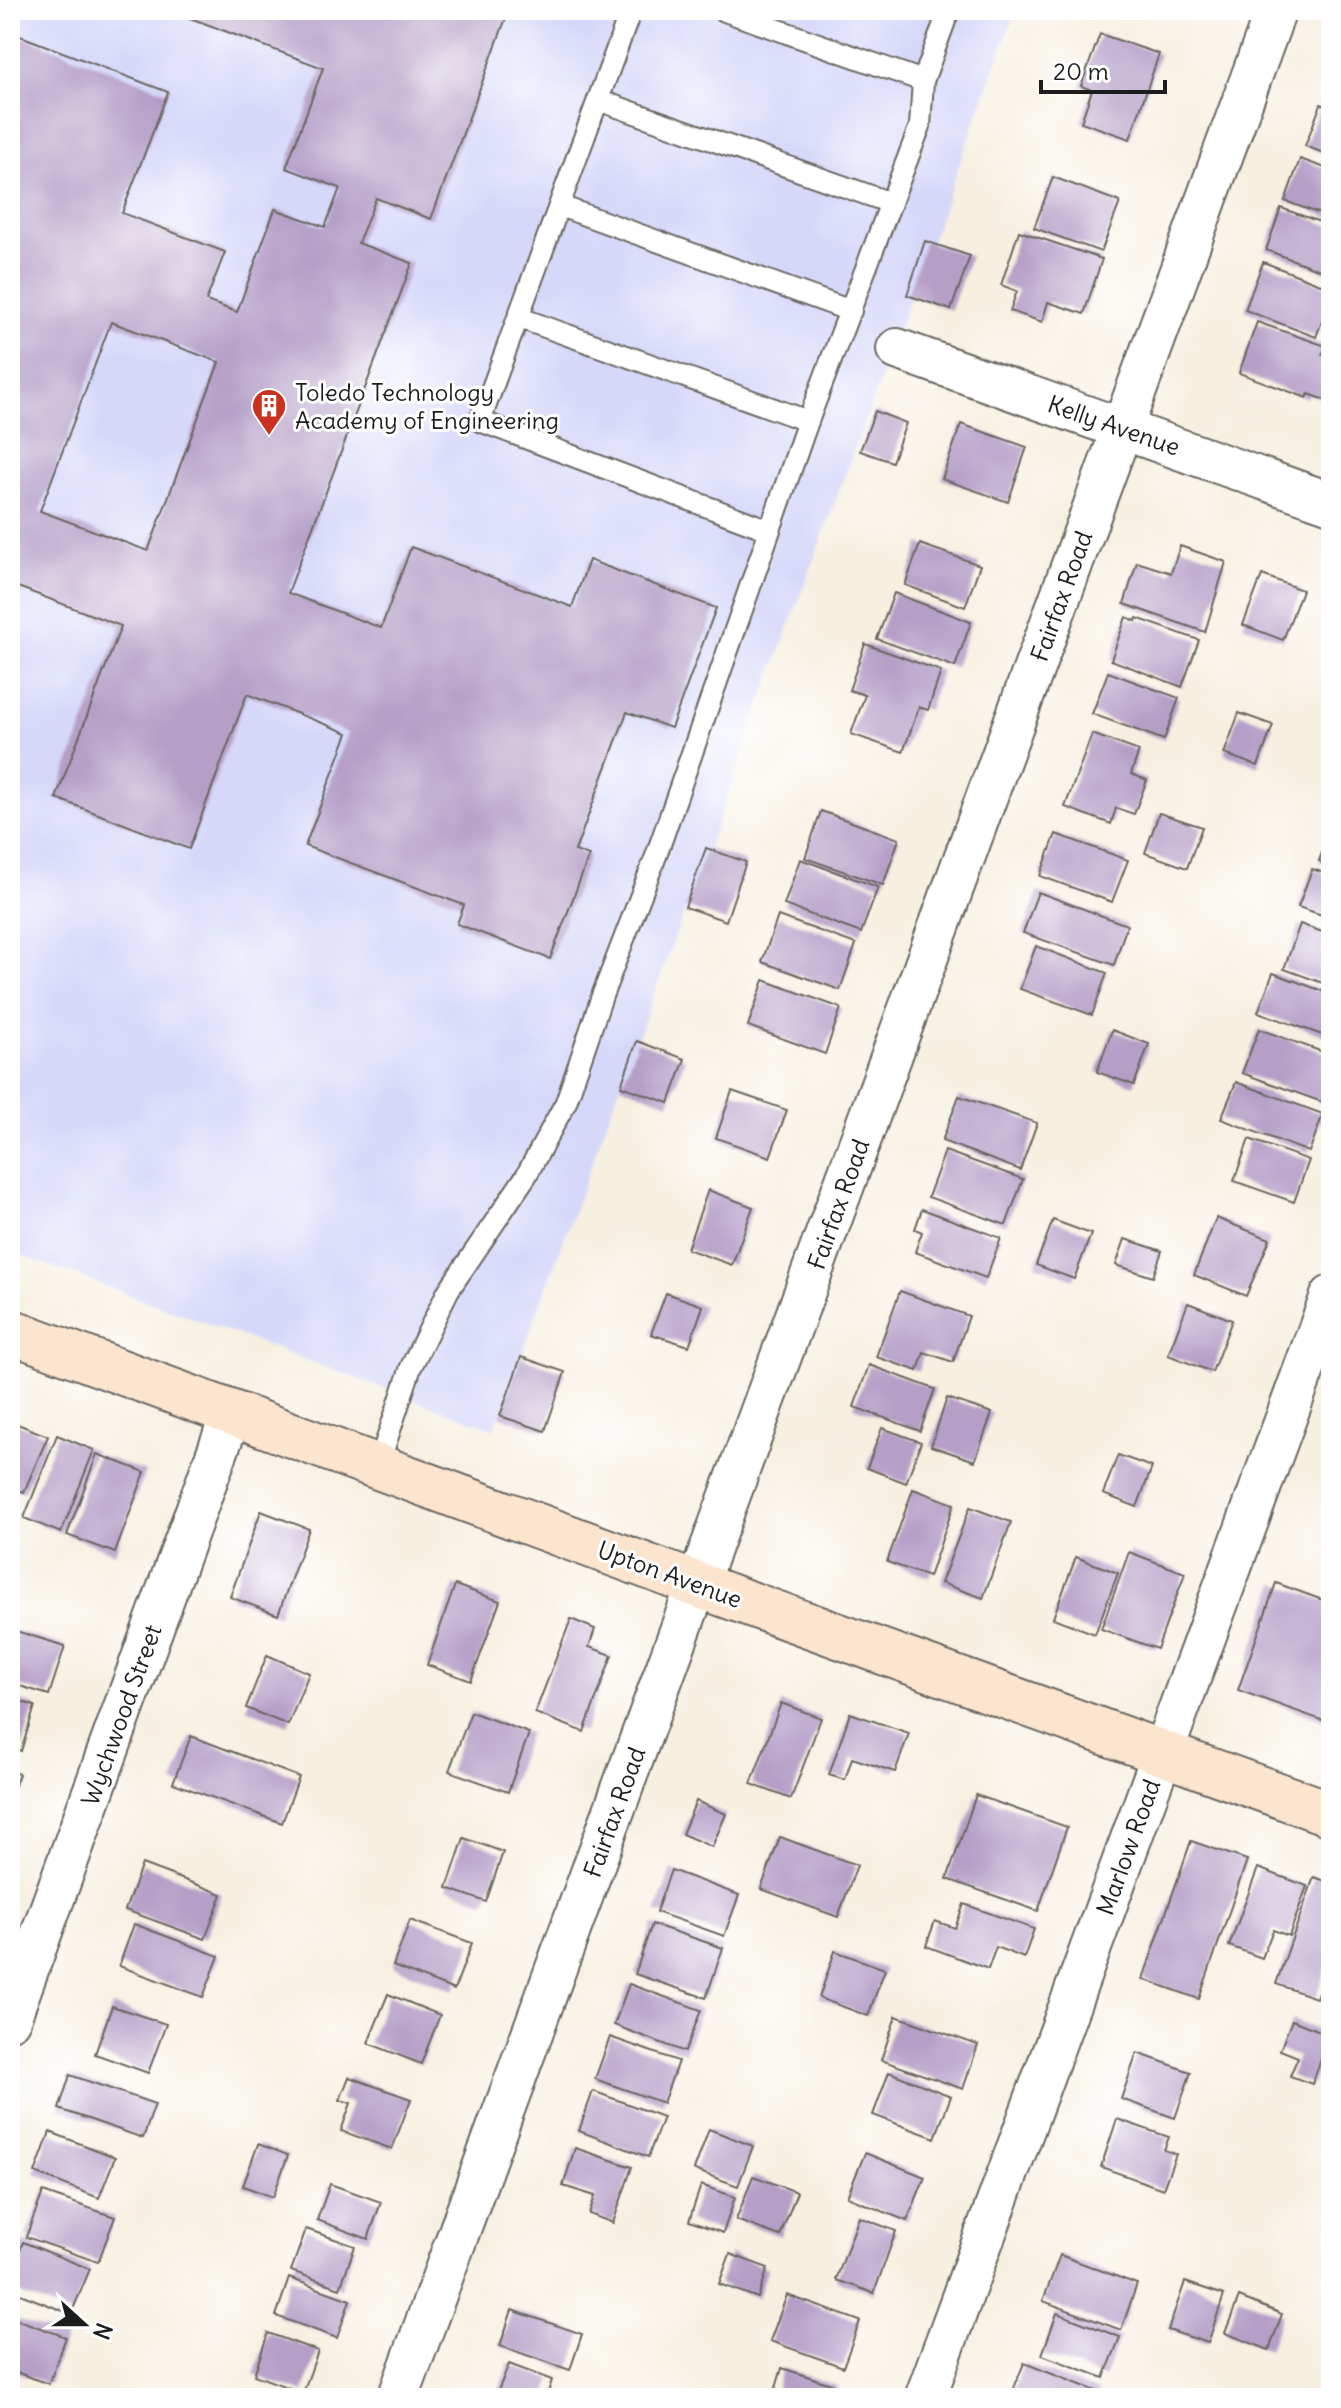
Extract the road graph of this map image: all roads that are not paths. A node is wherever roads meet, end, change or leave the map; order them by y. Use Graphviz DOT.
graph roads {
  1 [pos="631,10"];
  2 [pos="722,10"];
  3 [pos="949,10"];
  4 [pos="1276,10"];
  5 [pos="923,81"];
  6 [pos="598,100"];
  7 [pos="891,203"];
  8 [pos="560,206"];
  9 [pos="851,311"];
  10 [pos="520,318"];
  11 [pos="897,349"];
  12 [pos="808,421"];
  13 [pos="1123,428"];
  14 [pos="1331,503"];
  15 [pos="769,530"];
  16 [pos="1331,1296"];
  17 [pos="10,1331"];
  18 [pos="232,1412"];
  19 [pos="378,1466"];
  20 [pos="698,1585"];
  21 [pos="1162,1753"];
  22 [pos="1331,1814"];
  23 [pos="10,2019"];
  24 [pos="398,2398"];
  25 [pos="925,2398"];
  1 -- 6 [label="lane"];
  2 -- 5 [label="lane"];
  3 -- 5 [label="lane"];
  4 -- 13 [label="street, Fairfax Road"];
  5 -- 7 [label="lane"];
  6 -- 7 [label="lane"];
  6 -- 8 [label="lane"];
  7 -- 9 [label="lane"];
  8 -- 9 [label="lane"];
  8 -- 10 [label="lane"];
  9 -- 12 [label="lane"];
  10 -- 12 [label="lane"];
  10 -- 15 [label="lane"];
  11 -- 13 [label="street, Kelly Avenue"];
  12 -- 15 [label="lane"];
  13 -- 14 [label="street, Kelly Avenue"];
  13 -- 20 [label="street, Fairfax Road"];
  15 -- 19 [label="lane"];
  16 -- 21 [label="street, Marlow Road"];
  17 -- 18 [label="street, Upton Avenue"];
  18 -- 19 [label="street, Upton Avenue"];
  18 -- 23 [label="street, Wychwood Street"];
  19 -- 20 [label="street, Upton Avenue"];
  20 -- 21 [label="street, Upton Avenue"];
  20 -- 24 [label="street, Fairfax Road"];
  21 -- 22 [label="street, Upton Avenue"];
  21 -- 25 [label="street, Marlow Road"];
}
